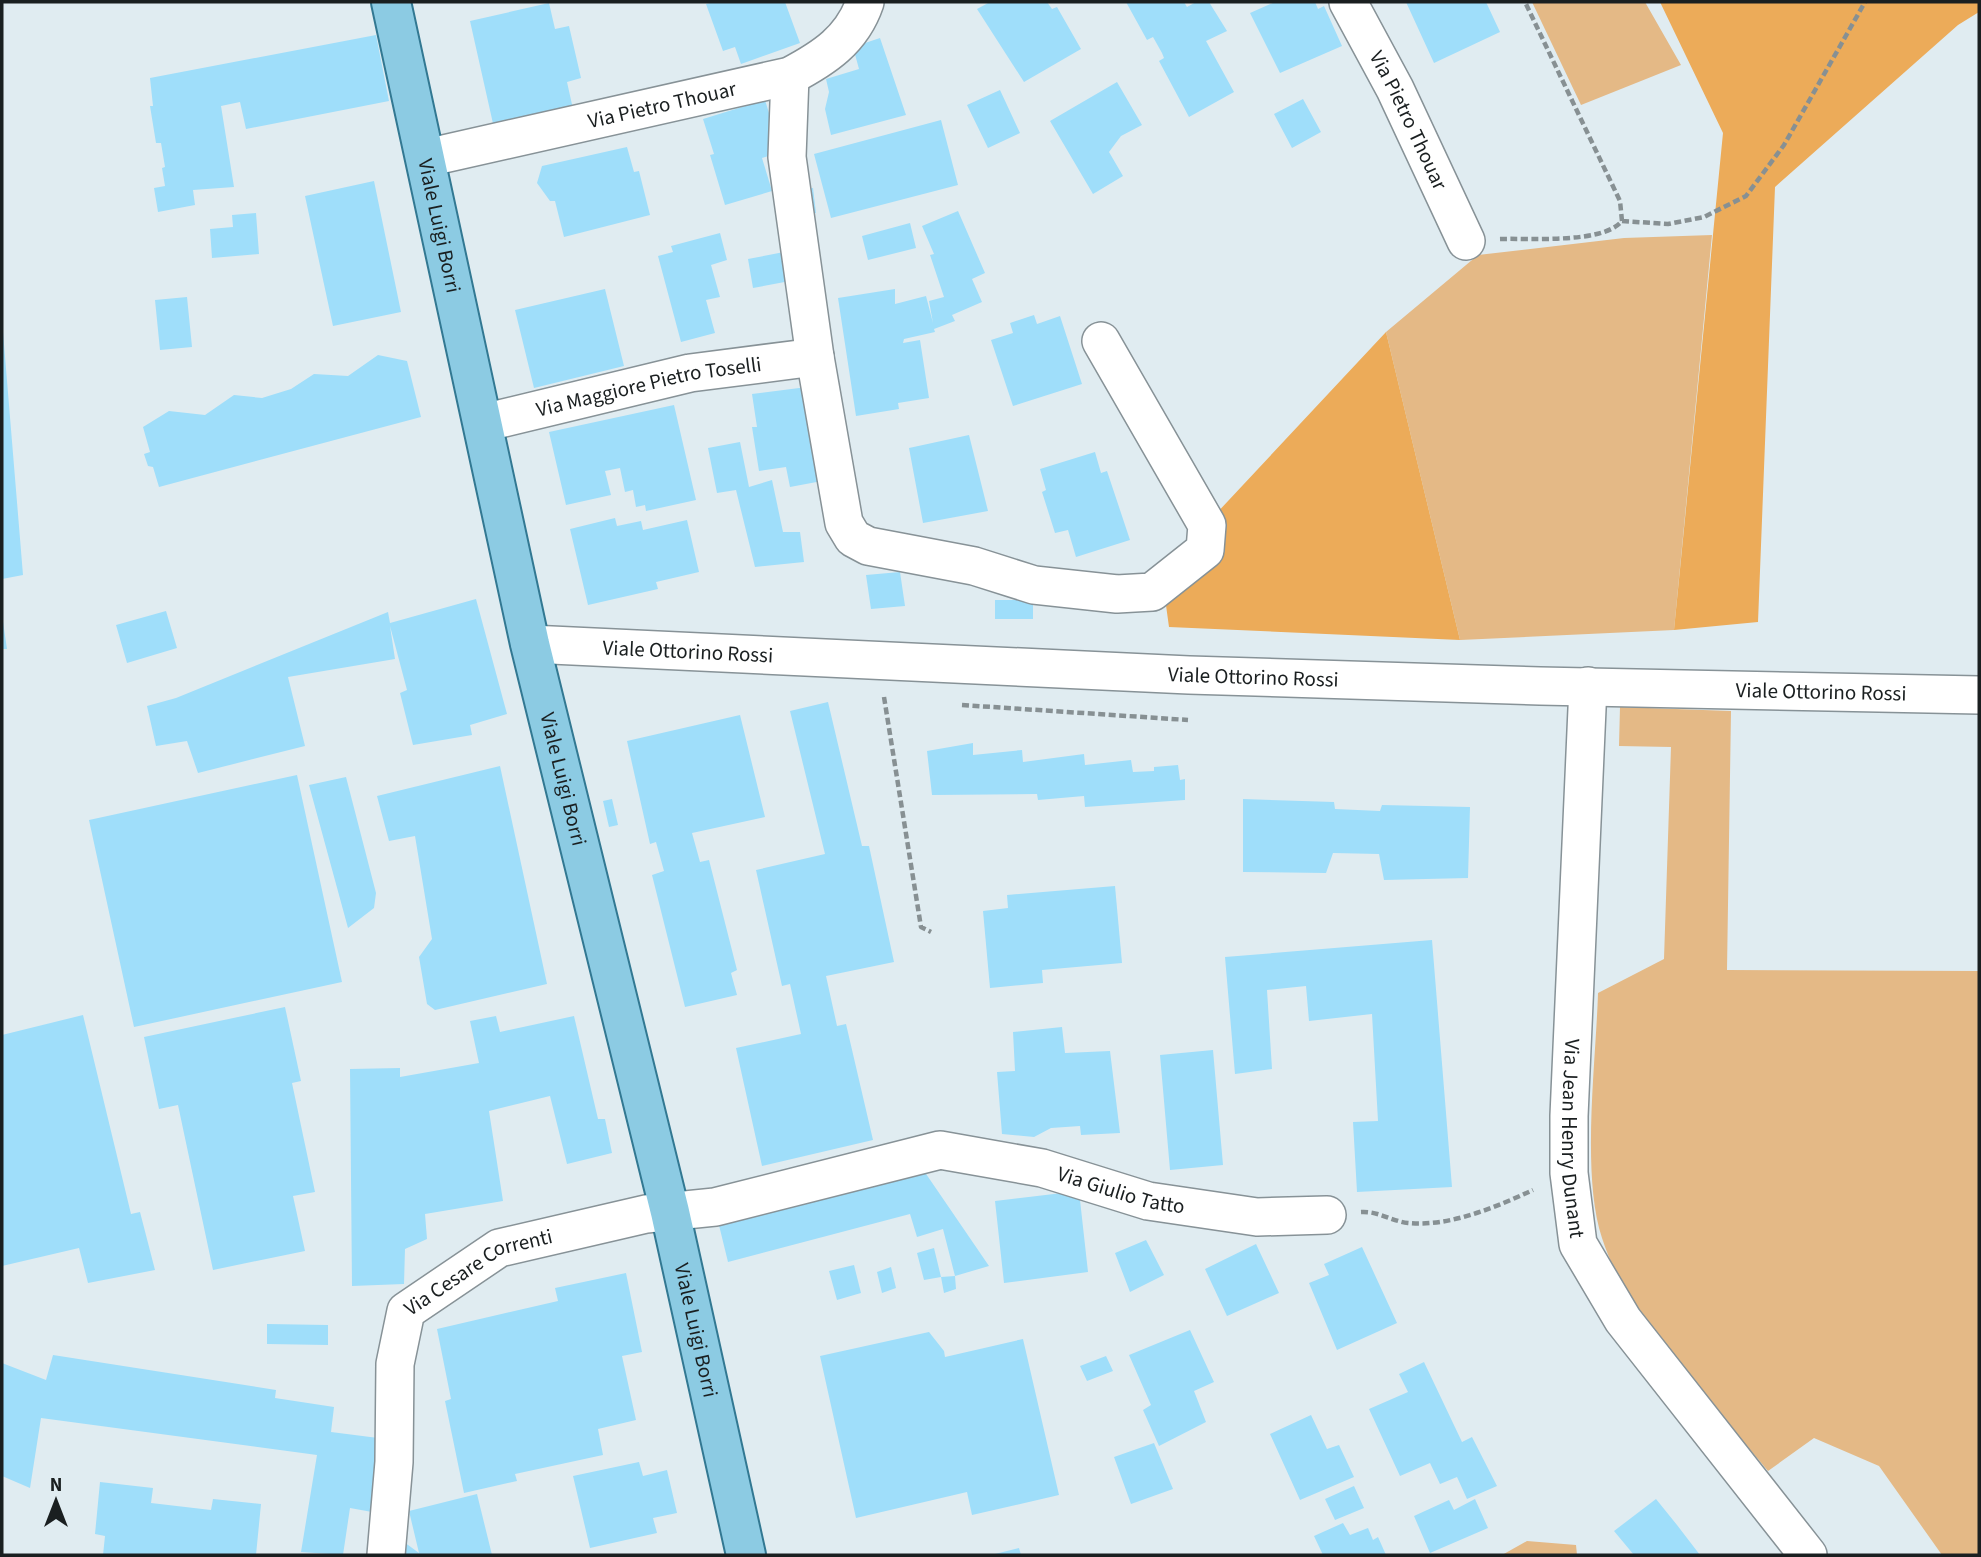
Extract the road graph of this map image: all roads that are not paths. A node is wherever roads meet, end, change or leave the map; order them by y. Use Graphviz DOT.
graph roads {
  1 [pos="391,2"];
  2 [pos="866,2"];
  3 [pos="1348,2"];
  4 [pos="790,76"];
  5 [pos="426,158"];
  6 [pos="1466,241"];
  7 [pos="1101,341"];
  8 [pos="815,356"];
  9 [pos="482,423"];
  10 [pos="530,644"];
  11 [pos="1588,687"];
  12 [pos="1979,695"];
  13 [pos="670,1212"];
  14 [pos="1326,1216"];
  15 [pos="386,1555"];
  16 [pos="746,1555"];
  17 [pos="1808,1555"];
  1 -- 5 [label="main road, Viale Luigi Borri"];
  2 -- 4 [label="street, Via Pietro Thouar"];
  3 -- 6 [label="street, Via Pietro Thouar"];
  4 -- 5 [label="street, Via Pietro Thouar"];
  4 -- 8 [label="street"];
  5 -- 9 [label="main road, Viale Luigi Borri"];
  7 -- 8 [label="street"];
  8 -- 9 [label="street, Via Maggiore Pietro Toselli"];
  9 -- 10 [label="main road, Viale Luigi Borri"];
  10 -- 11 [label="street, Viale Ottorino Rossi"];
  10 -- 13 [label="main road, Viale Luigi Borri"];
  11 -- 12 [label="street, Viale Ottorino Rossi"];
  11 -- 17 [label="street, Via Jean Henry Dunant"];
  13 -- 14 [label="street, Via Giulio Tatto"];
  13 -- 15 [label="street, Via Cesare Correnti"];
  13 -- 16 [label="main road, Viale Luigi Borri"];
}
